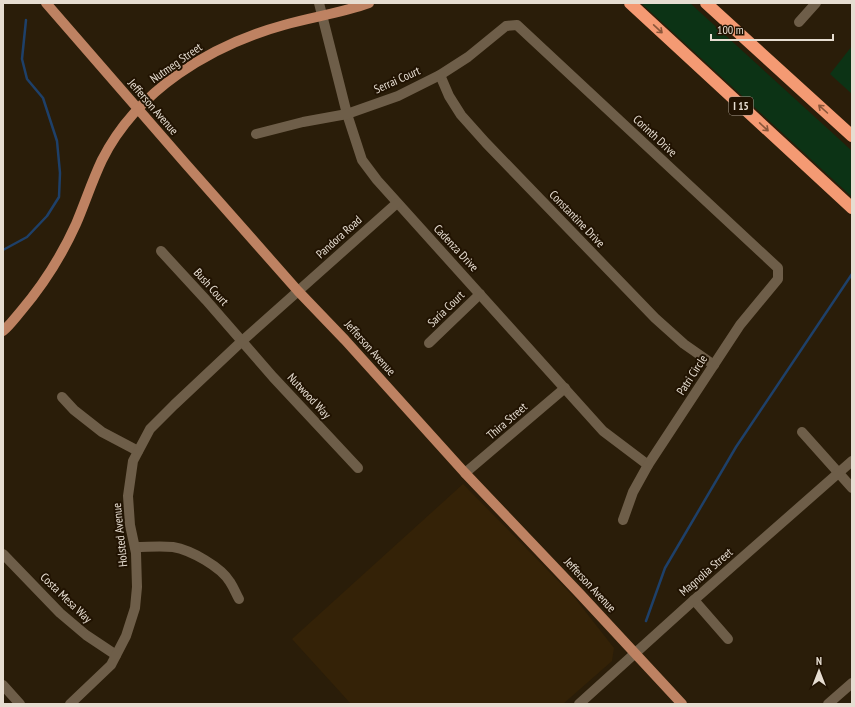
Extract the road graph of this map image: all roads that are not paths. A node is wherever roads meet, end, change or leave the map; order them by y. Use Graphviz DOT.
graph roads {
  1 [pos="46,3"];
  2 [pos="319,3"];
  3 [pos="369,3"];
  4 [pos="630,3"];
  5 [pos="706,3"];
  6 [pos="816,3"];
  7 [pos="323,16"];
  8 [pos="799,22"];
  9 [pos="529,37"];
  10 [pos="440,75"];
  11 [pos="138,110"];
  12 [pos="347,114"];
  13 [pos="256,134"];
  14 [pos="852,136"];
  15 [pos="397,203"];
  16 [pos="852,208"];
  17 [pos="161,251"];
  18 [pos="763,254"];
  19 [pos="298,291"];
  20 [pos="480,294"];
  21 [pos="3,331"];
  22 [pos="241,342"];
  23 [pos="429,344"];
  24 [pos="714,365"];
  25 [pos="565,388"];
  26 [pos="62,397"];
  27 [pos="802,432"];
  28 [pos="138,450"];
  29 [pos="852,461"];
  30 [pos="648,465"];
  31 [pos="358,468"];
  32 [pos="466,473"];
  33 [pos="838,473"];
  34 [pos="852,488"];
  35 [pos="623,520"];
  36 [pos="135,547"];
  37 [pos="3,554"];
  38 [pos="239,599"];
  39 [pos="694,600"];
  40 [pos="728,639"];
  41 [pos="635,653"];
  42 [pos="116,655"];
  43 [pos="852,683"];
  44 [pos="3,685"];
  45 [pos="20,704"];
  46 [pos="70,704"];
  47 [pos="579,704"];
  48 [pos="682,704"];
  49 [pos="828,704"];
  1 -- 11 [label="main road, Jefferson Avenue"];
  2 -- 7 [label="street, Cadenza Drive"];
  3 -- 7 [label="main road, Nutmeg Street"];
  4 -- 16 [label="highway, I 15, one-way"];
  14 -- 5 [label="highway, one-way"];
  6 -- 8 [label="street"];
  7 -- 11 [label="main road, Nutmeg Street"];
  7 -- 12 [label="street, Cadenza Drive"];
  9 -- 10 [label="street, Serrai Court"];
  9 -- 18 [label="street, Corinth Drive"];
  10 -- 12 [label="street, Serrai Court"];
  10 -- 24 [label="street, Constantine Drive"];
  11 -- 19 [label="main road, Jefferson Avenue"];
  11 -- 21 [label="main road, Nutmeg Street"];
  12 -- 13 [label="street, Serrai Court"];
  12 -- 15 [label="street, Cadenza Drive"];
  15 -- 19 [label="street, Pandora Road"];
  15 -- 20 [label="street, Cadenza Drive"];
  17 -- 22 [label="street, Bush Court"];
  18 -- 24 [label="street, Patri Circle"];
  19 -- 22 [label="street, Holsted Avenue"];
  19 -- 32 [label="main road, Jefferson Avenue"];
  20 -- 23 [label="street, Saria Court"];
  20 -- 25 [label="street, Cadenza Drive"];
  22 -- 28 [label="street, Holsted Avenue"];
  22 -- 31 [label="street, Nutwood Way"];
  24 -- 30 [label="street, Patri Circle"];
  25 -- 30 [label="street, Cadenza Drive"];
  25 -- 32 [label="street, Thira Street"];
  26 -- 28 [label="street"];
  27 -- 33 [label="street"];
  28 -- 36 [label="street, Holsted Avenue"];
  29 -- 33 [label="street, Magnolia Street"];
  30 -- 35 [label="street, Patri Circle"];
  32 -- 41 [label="main road, Jefferson Avenue"];
  33 -- 34 [label="street"];
  33 -- 39 [label="street, Magnolia Street"];
  36 -- 38 [label="street"];
  36 -- 42 [label="street, Holsted Avenue"];
  37 -- 42 [label="street, Costa Mesa Way"];
  39 -- 40 [label="street"];
  39 -- 41 [label="street, Magnolia Street"];
  41 -- 47 [label="street, Magnolia Street"];
  41 -- 48 [label="main road, Jefferson Avenue"];
  42 -- 46 [label="street, Holsted Avenue"];
  43 -- 49 [label="street"];
  44 -- 45 [label="street"];
}
